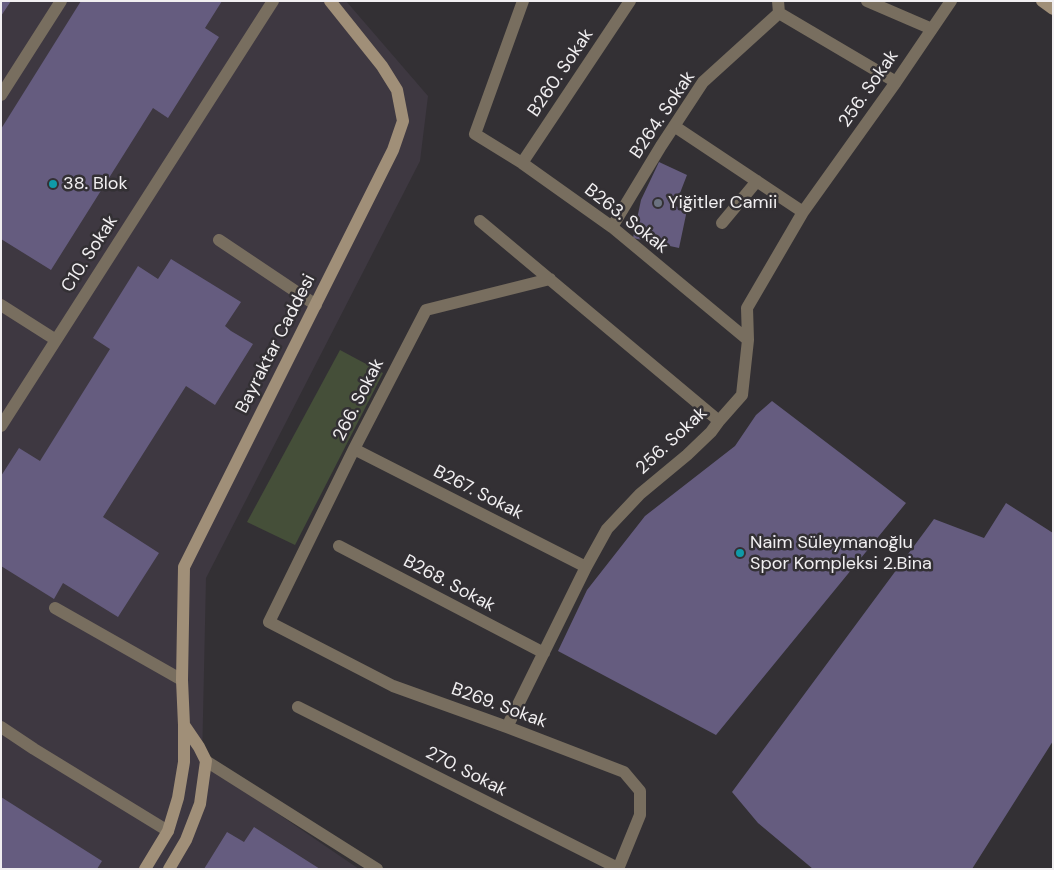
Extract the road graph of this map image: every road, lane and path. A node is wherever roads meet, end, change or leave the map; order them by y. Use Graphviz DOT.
graph roads {
  1 [pos="61,1"];
  2 [pos="273,1"];
  3 [pos="523,1"];
  4 [pos="630,1"];
  5 [pos="867,1"];
  6 [pos="951,1"];
  7 [pos="1042,1"];
  8 [pos="336,4"];
  9 [pos="779,7"];
  10 [pos="1053,8"];
  11 [pos="932,29"];
  12 [pos="896,82"];
  13 [pos="1,95"];
  14 [pos="674,126"];
  15 [pos="522,164"];
  16 [pos="757,181"];
  17 [pos="803,212"];
  18 [pos="480,221"];
  19 [pos="722,223"];
  20 [pos="612,227"];
  21 [pos="219,240"];
  22 [pos="550,279"];
  23 [pos="1,305"];
  24 [pos="316,305"];
  25 [pos="56,340"];
  26 [pos="748,340"];
  27 [pos="719,421"];
  28 [pos="1,426"];
  29 [pos="354,449"];
  30 [pos="339,546"];
  31 [pos="586,567"];
  32 [pos="55,608"];
  33 [pos="269,622"];
  34 [pos="544,653"];
  35 [pos="182,680"];
  36 [pos="298,707"];
  37 [pos="184,725"];
  38 [pos="1,727"];
  39 [pos="507,727"];
  40 [pos="206,761"];
  41 [pos="168,831"];
  42 [pos="618,868"];
  43 [pos="144,869"];
  44 [pos="169,869"];
  45 [pos="377,869"];
  1 -- 13 [label="street"];
  2 -- 25 [label="street, C10. Sokak"];
  3 -- 15 [label="street, B263. Sokak"];
  4 -- 15 [label="street, B260. Sokak"];
  5 -- 11 [label="street"];
  6 -- 11 [label="street, 256. Sokak"];
  7 -- 10 [label="main road"];
  8 -- 24 [label="main road, Bayraktar Caddesi"];
  9 -- 12 [label="street"];
  9 -- 14 [label="street, B264. Sokak"];
  11 -- 12 [label="street, 256. Sokak"];
  12 -- 17 [label="street, 256. Sokak"];
  14 -- 16 [label="street"];
  14 -- 20 [label="street, B264. Sokak"];
  15 -- 20 [label="street, B263. Sokak"];
  16 -- 17 [label="street"];
  16 -- 19 [label="street"];
  17 -- 26 [label="street, 256. Sokak"];
  18 -- 22 [label="street"];
  20 -- 26 [label="street, B263. Sokak"];
  21 -- 24 [label="street"];
  22 -- 27 [label="street"];
  22 -- 29 [label="street, 266. Sokak"];
  23 -- 25 [label="street"];
  24 -- 35 [label="main road, Bayraktar Caddesi"];
  25 -- 28 [label="street, C10. Sokak"];
  26 -- 27 [label="street, 256. Sokak"];
  27 -- 31 [label="street, 256. Sokak"];
  29 -- 31 [label="street, B267. Sokak"];
  29 -- 33 [label="street, 266. Sokak"];
  30 -- 34 [label="street, B268. Sokak"];
  31 -- 34 [label="street, 256. Sokak"];
  32 -- 35 [label="street"];
  33 -- 39 [label="street, B269. Sokak"];
  34 -- 39 [label="street, 256. Sokak"];
  35 -- 37 [label="main road, Bayraktar Caddesi"];
  36 -- 42 [label="street, 270. Sokak"];
  37 -- 40 [label="main road"];
  37 -- 41 [label="main road, Bayraktar Caddesi"];
  38 -- 41 [label="street"];
  39 -- 42 [label="street, B269. Sokak"];
  40 -- 44 [label="main road"];
  40 -- 45 [label="street"];
  41 -- 43 [label="main road, Bayraktar Caddesi"];
}
